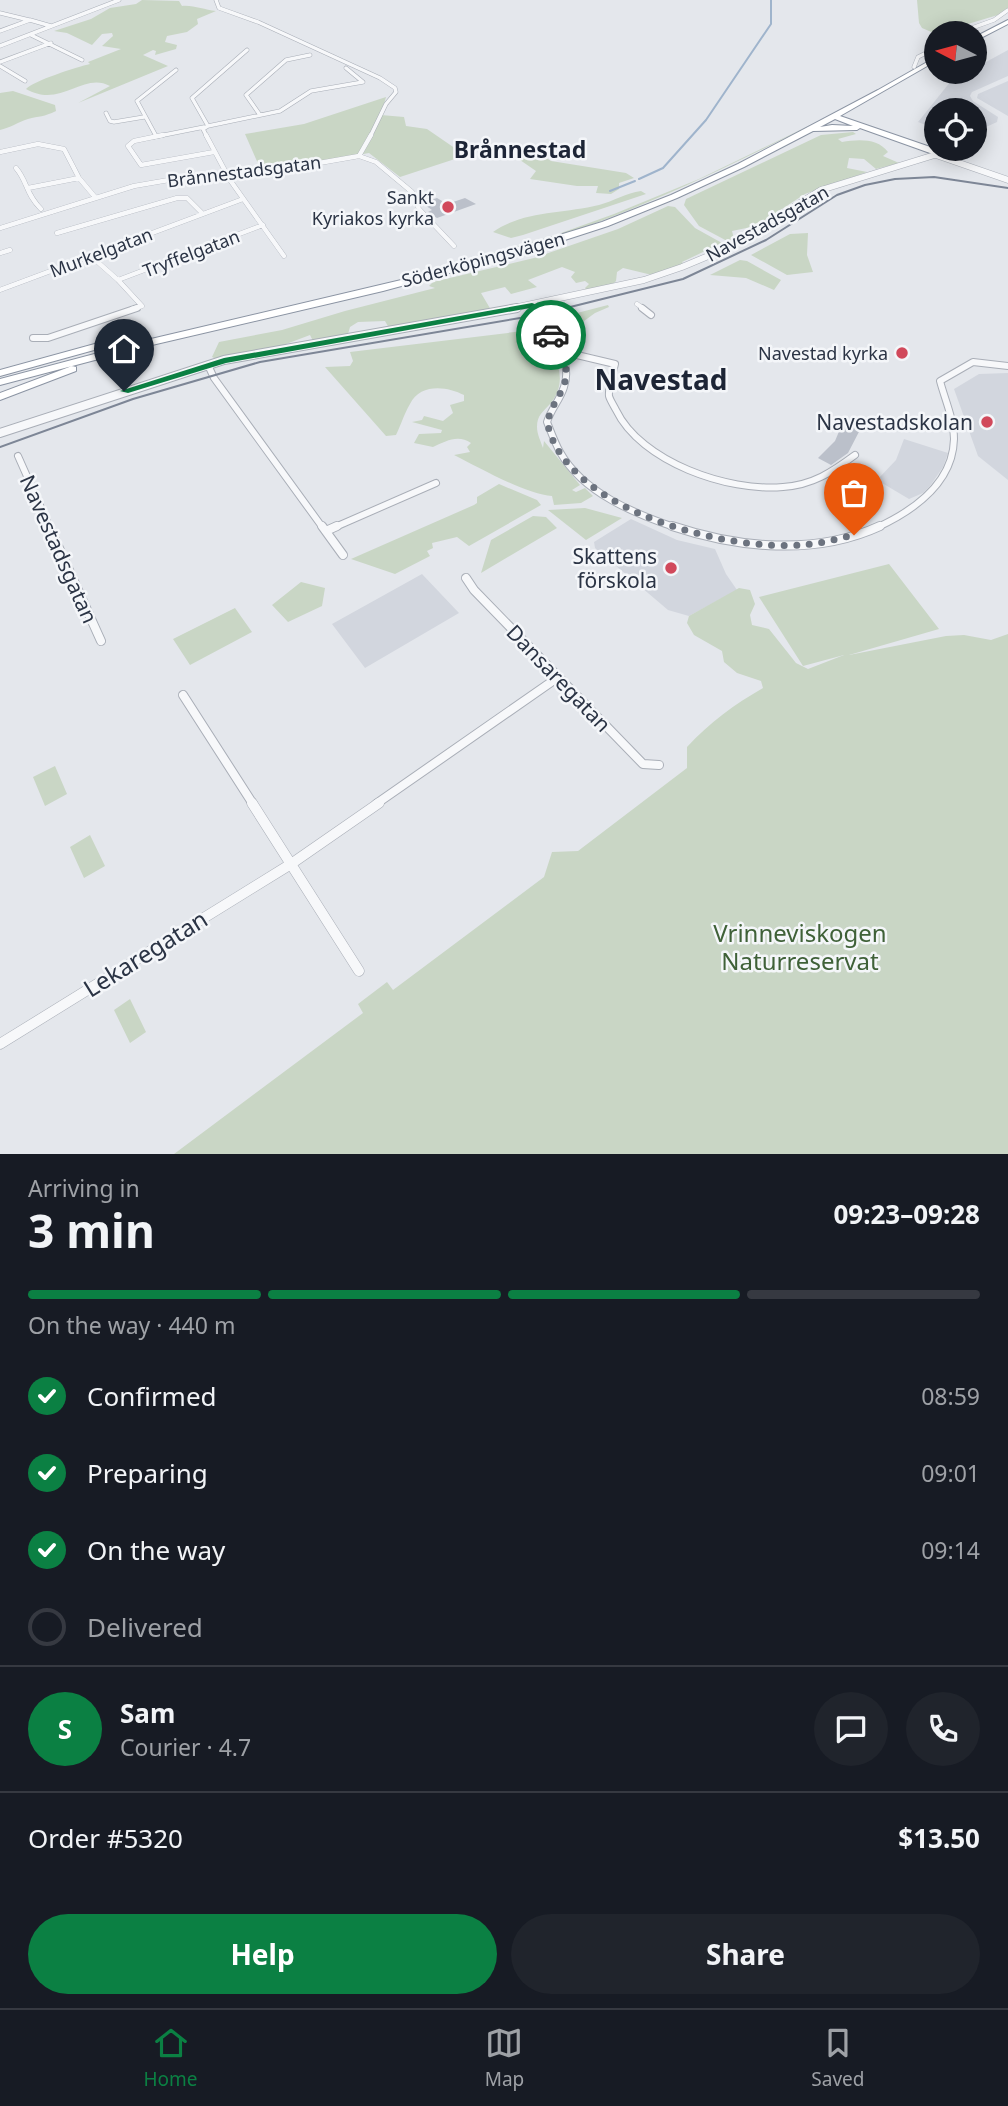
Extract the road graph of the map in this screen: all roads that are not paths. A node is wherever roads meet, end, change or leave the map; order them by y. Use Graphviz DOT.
graph roads {
  1 [pos="119,0"];
  2 [pos="216,0"];
  3 [pos="1008,10"];
  4 [pos="0,13"];
  5 [pos="30,20"];
  6 [pos="1008,20"];
  7 [pos="987,23"];
  8 [pos="52,27"];
  9 [pos="0,31"];
  10 [pos="987,31"];
  11 [pos="31,35"];
  12 [pos="52,43"];
  13 [pos="0,46"];
  14 [pos="247,50"];
  15 [pos="924,54"];
  16 [pos="310,55"];
  17 [pos="82,60"];
  18 [pos="924,62"];
  19 [pos="0,64"];
  20 [pos="924,64"];
  21 [pos="914,67"];
  22 [pos="346,68"];
  23 [pos="176,69"];
  24 [pos="25,81"];
  25 [pos="307,83"];
  26 [pos="313,91"];
  27 [pos="874,95"];
  28 [pos="833,112"];
  29 [pos="106,113"];
  30 [pos="260,115"];
  31 [pos="144,117"];
  32 [pos="849,120"];
  33 [pos="206,126"];
  34 [pos="867,130"];
  35 [pos="156,136"];
  36 [pos="793,138"];
  37 [pos="924,149"];
  38 [pos="924,149"];
  39 [pos="0,152"];
  40 [pos="214,152"];
  41 [pos="359,156"];
  42 [pos="924,158"];
  43 [pos="957,161"];
  44 [pos="16,169"];
  45 [pos="226,173"];
  46 [pos="79,178"];
  47 [pos="1008,180"];
  48 [pos="28,188"];
  49 [pos="95,197"];
  50 [pos="243,199"];
  51 [pos="41,209"];
  52 [pos="202,214"];
  53 [pos="263,225"];
  54 [pos="0,228"];
  55 [pos="57,233"];
  56 [pos="454,246"];
  57 [pos="10,250"];
  58 [pos="0,253"];
  59 [pos="284,256"];
  60 [pos="92,257"];
  61 [pos="118,280"];
  62 [pos="0,290"];
  63 [pos="638,304"];
  64 [pos="532,305"];
  65 [pos="651,315"];
  66 [pos="33,338"];
  67 [pos="151,340"];
  68 [pos="560,351"];
  69 [pos="56,356"];
  70 [pos="208,365"];
  71 [pos="1008,366"];
  72 [pos="0,367"];
  73 [pos="0,373"];
  74 [pos="0,382"];
  75 [pos="0,397"];
  76 [pos="0,433"];
  77 [pos="855,455"];
  78 [pos="18,456"];
  79 [pos="436,483"];
  80 [pos="326,531"];
  81 [pos="343,555"];
  82 [pos="466,578"];
  83 [pos="101,641"];
  84 [pos="558,678"];
  85 [pos="183,695"];
  86 [pos="659,765"];
  87 [pos="291,864"];
  88 [pos="359,971"];
  89 [pos="0,1044"];
  1 -- 8 [label="street"];
  2 -- 41 [label="street"];
  3 -- 7 [label="street"];
  4 -- 5 [label="street"];
  5 -- 8 [label="street"];
  5 -- 9 [label="street"];
  6 -- 10 [label="highway"];
  8 -- 11 [label="street"];
  11 -- 12 [label="street"];
  11 -- 13 [label="street"];
  12 -- 17 [label="street"];
  12 -- 19 [label="street"];
  14 -- 33 [label="street, Tryffelgatan"];
  15 -- 21 [label="street, Söderköpingsvägen"];
  16 -- 30 [label="street"];
  18 -- 21 [label="highway, Söderköpingsvägen"];
  19 -- 24 [label="street"];
  20 -- 27 [label="highway, Söderköpingsvägen"];
  21 -- 28 [label="highway, Söderköpingsvägen"];
  22 -- 26 [label="street"];
  23 -- 31 [label="street"];
  25 -- 26 [label="street"];
  26 -- 30 [label="street"];
  27 -- 28 [label="highway, Söderköpingsvägen"];
  27 -- 32 [label="highway"];
  28 -- 32 [label="highway"];
  28 -- 34 [label="highway"];
  28 -- 36 [label="highway, Söderköpingsvägen"];
  28 -- 69 [label="highway, Söderköpingsvägen"];
  29 -- 31 [label="street"];
  30 -- 33 [label="street"];
  31 -- 35 [label="street"];
  32 -- 37 [label="highway"];
  33 -- 35 [label="street"];
  33 -- 40 [label="street, Tryffelgatan"];
  34 -- 36 [label="highway"];
  34 -- 38 [label="highway"];
  35 -- 40 [label="street"];
  36 -- 67 [label="highway, Söderköpingsvägen"];
  39 -- 46 [label="street"];
  40 -- 45 [label="street, Tryffelgatan"];
  41 -- 45 [label="street, Brånnestadsgatan"];
  41 -- 56 [label="street"];
  42 -- 64 [label="street, Navestadsgatan"];
  43 -- 47 [label="street"];
  44 -- 48 [label="street"];
  45 -- 49 [label="street, Brånnestadsgatan"];
  45 -- 50 [label="street, Tryffelgatan"];
  46 -- 48 [label="street"];
  46 -- 49 [label="street"];
  48 -- 51 [label="street"];
  49 -- 54 [label="street, Brånnestadsgatan"];
  50 -- 52 [label="street, Murkelgatan"];
  50 -- 53 [label="street, Tryffelgatan"];
  52 -- 55 [label="street, Murkelgatan"];
  52 -- 60 [label="street, Murkelgatan"];
  53 -- 59 [label="street, Tryffelgatan"];
  53 -- 61 [label="street, Tryffelgatan"];
  57 -- 58 [label="street"];
  60 -- 61 [label="street, Tryffelgatan"];
  60 -- 62 [label="street, Murkelgatan"];
  61 -- 66 [label="street, Tryffelgatan"];
  63 -- 65 [label="street"];
  64 -- 68 [label="street"];
  64 -- 70 [label="street, Navestadsgatan"];
  67 -- 74 [label="highway, Söderköpingsvägen"];
  67 -- 75 [label="highway"];
  68 -- 71 [label="street"];
  68 -- 77 [label="street"];
  69 -- 72 [label="highway"];
  69 -- 73 [label="highway, Söderköpingsvägen"];
  70 -- 76 [label="street, Navestadsgatan"];
  70 -- 80 [label="street"];
  78 -- 83 [label="street, Navestadsgatan"];
  79 -- 80 [label="street"];
  80 -- 81 [label="street"];
  82 -- 84 [label="street, Dansaregatan"];
  84 -- 86 [label="street, Dansaregatan"];
  84 -- 87 [label="street, Lekaregatan"];
  85 -- 87 [label="street"];
  87 -- 88 [label="street"];
  87 -- 89 [label="street, Lekaregatan"];
}
